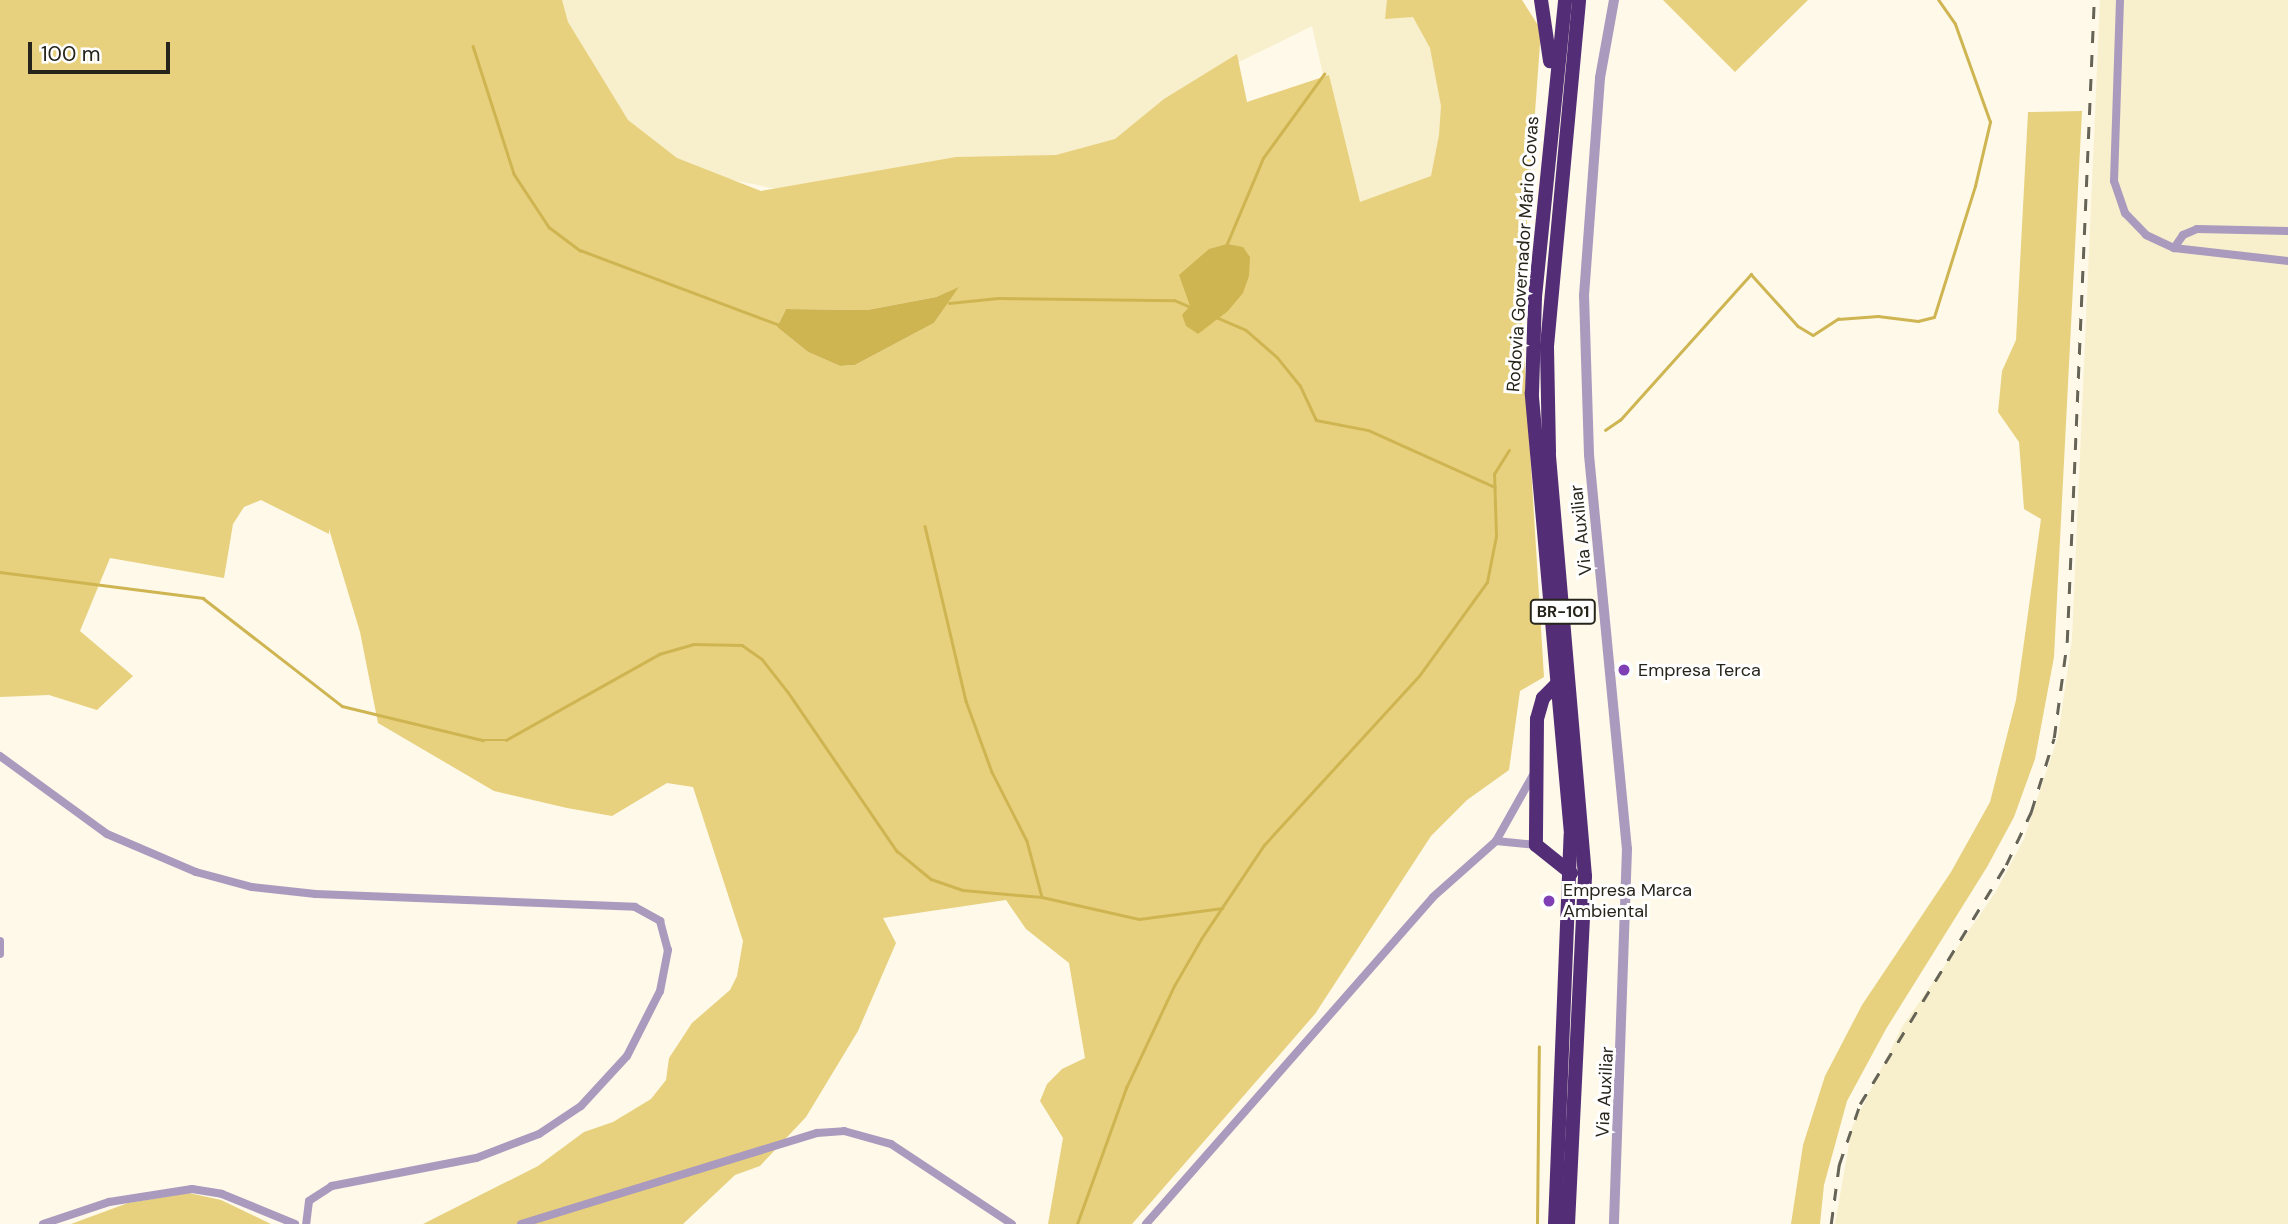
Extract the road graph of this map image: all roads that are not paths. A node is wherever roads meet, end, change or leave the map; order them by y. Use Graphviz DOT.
graph roads {
  1 [pos="1541,0"];
  2 [pos="1565,0"];
  3 [pos="1579,0"];
  4 [pos="1614,0"];
  5 [pos="2120,0"];
  6 [pos="1552,104"];
  7 [pos="2288,231"];
  8 [pos="2174,248"];
  9 [pos="2288,261"];
  10 [pos="1557,684"];
  11 [pos="0,757"];
  12 [pos="1535,771"];
  13 [pos="1496,841"];
  14 [pos="1536,845"];
  15 [pos="1571,873"];
  16 [pos="0,941"];
  17 [pos="0,954"];
  18 [pos="43,1224"];
  19 [pos="296,1224"];
  20 [pos="306,1224"];
  21 [pos="521,1224"];
  22 [pos="1012,1224"];
  23 [pos="1146,1224"];
  24 [pos="1555,1224"];
  25 [pos="1568,1224"];
  26 [pos="1614,1224"];
  1 -- 6 [label="highway"];
  2 -- 6 [label="highway, Rodovia Governador Mário Covas / BR-101"];
  3 -- 25 [label="highway, Rodovia Governador Mário Covas / BR-101"];
  4 -- 26 [label="street, Via Auxiliar"];
  5 -- 8 [label="street"];
  6 -- 10 [label="highway, Rodovia Governador Mário Covas / BR-101"];
  7 -- 8 [label="street"];
  8 -- 9 [label="street"];
  10 -- 12 [label="highway"];
  10 -- 15 [label="highway, Rodovia Governador Mário Covas / BR-101"];
  11 -- 20 [label="street"];
  12 -- 13 [label="street"];
  12 -- 14 [label="highway"];
  13 -- 14 [label="street"];
  13 -- 23 [label="street"];
  14 -- 15 [label="highway"];
  15 -- 24 [label="highway, Rodovia Governador Mário Covas / BR-101"];
  16 -- 17 [label="street"];
  18 -- 19 [label="street"];
  21 -- 22 [label="street"];
}
